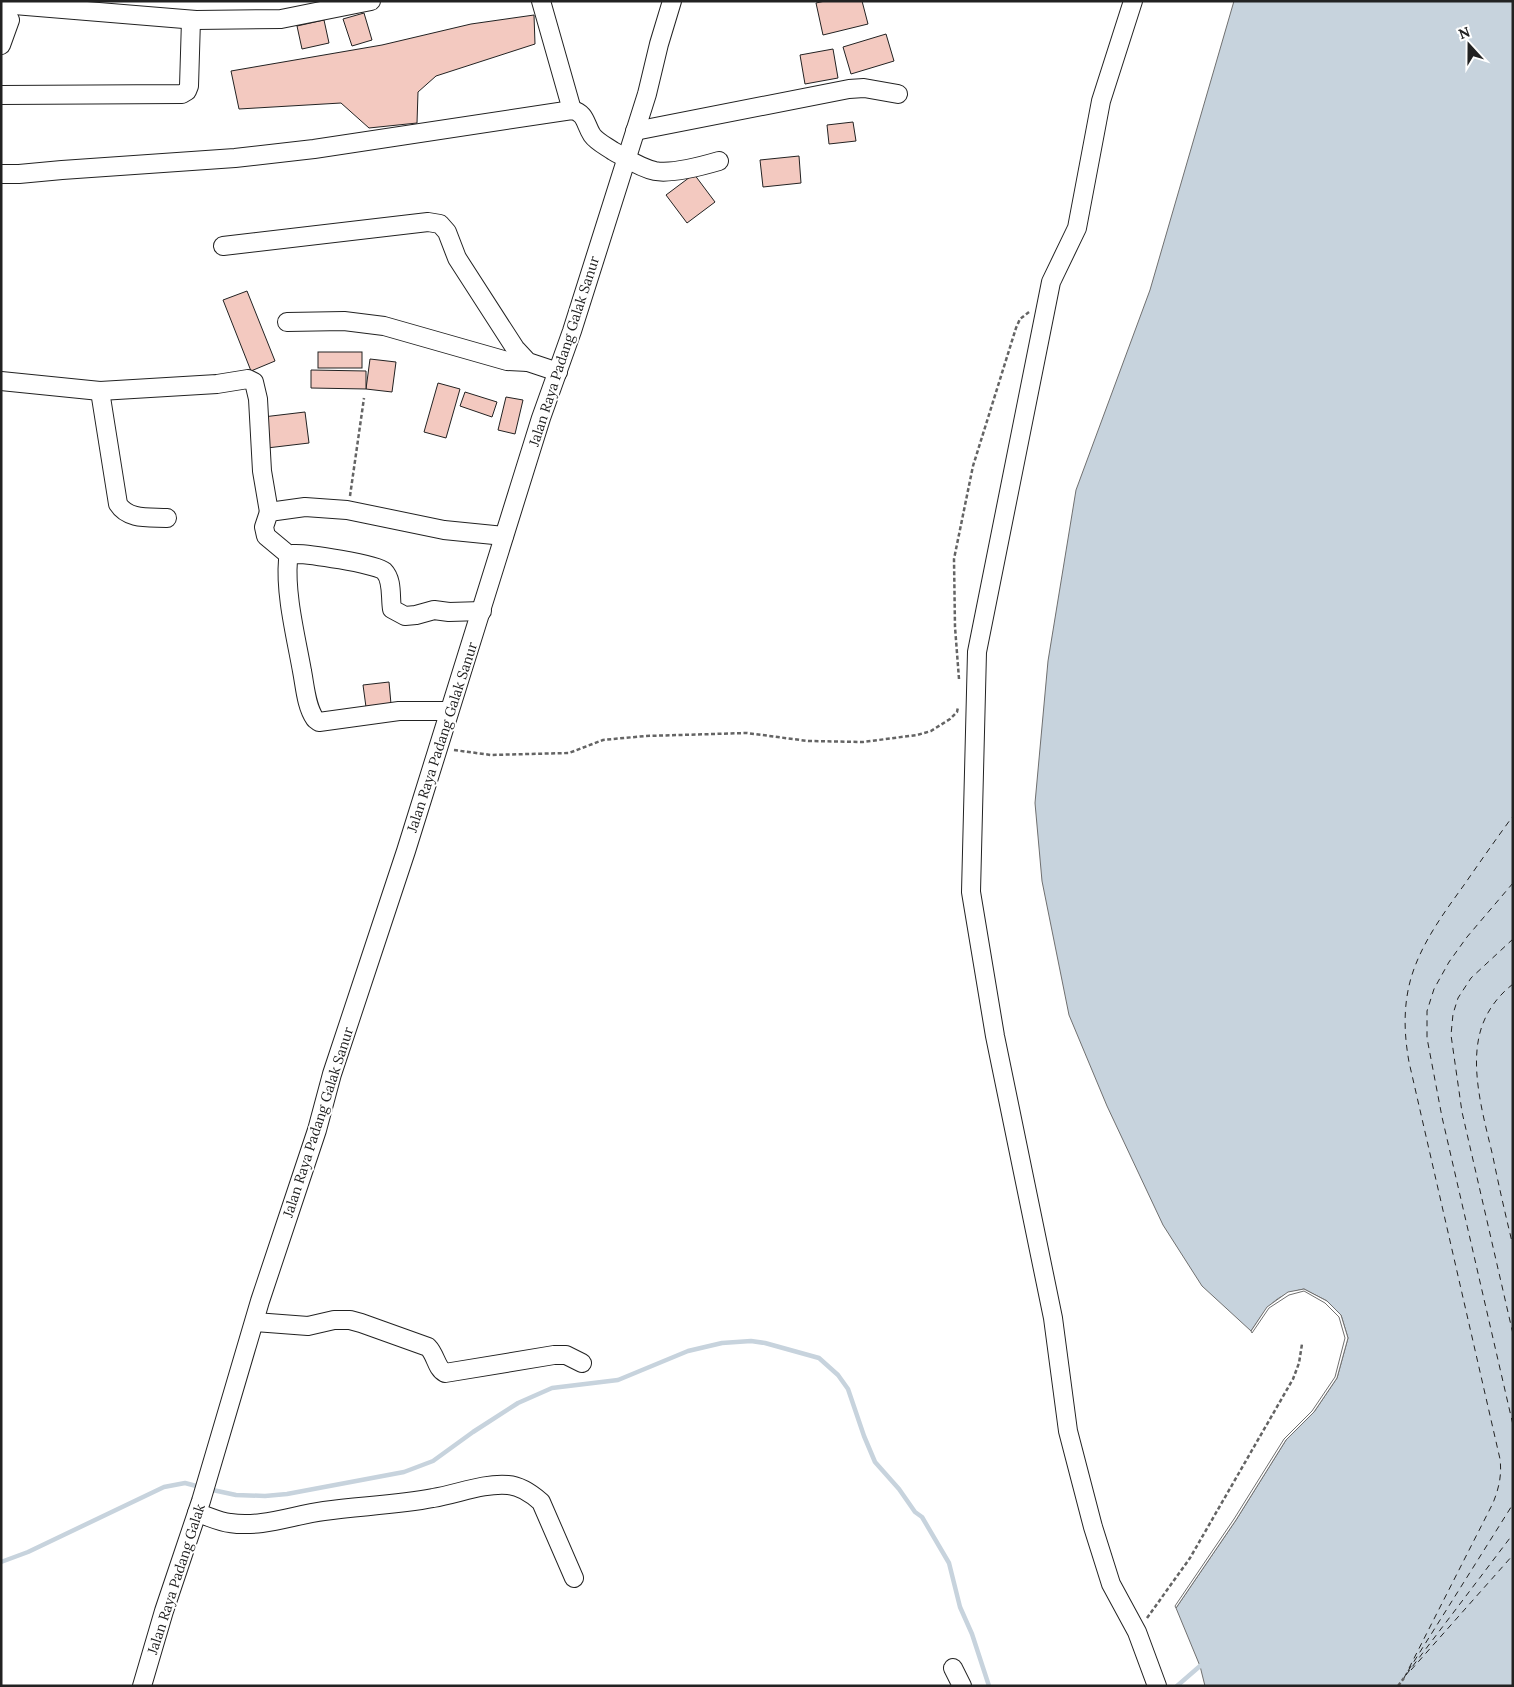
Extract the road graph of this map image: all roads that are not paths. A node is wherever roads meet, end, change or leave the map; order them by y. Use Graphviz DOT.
graph roads {
  1 [pos="371,1"];
  2 [pos="541,1"];
  3 [pos="689,1"];
  4 [pos="1133,1"];
  5 [pos="672,4"];
  6 [pos="2,10"];
  7 [pos="191,20"];
  8 [pos="1,45"];
  9 [pos="898,94"];
  10 [pos="1,95"];
  11 [pos="572,110"];
  12 [pos="635,131"];
  13 [pos="627,159"];
  14 [pos="719,161"];
  15 [pos="1,174"];
  16 [pos="224,246"];
  17 [pos="287,322"];
  18 [pos="528,362"];
  19 [pos="558,372"];
  20 [pos="1,381"];
  21 [pos="100,391"];
  22 [pos="269,512"];
  23 [pos="167,518"];
  24 [pos="504,536"];
  25 [pos="290,556"];
  26 [pos="482,611"];
  27 [pos="449,711"];
  28 [pos="255,1322"];
  29 [pos="582,1363"];
  30 [pos="209,1472"];
  31 [pos="199,1507"];
  32 [pos="574,1578"];
  33 [pos="953,1668"];
  34 [pos="142,1686"];
  35 [pos="962,1686"];
  36 [pos="1157,1686"];
  1 -- 7 [label="street"];
  2 -- 11 [label="street"];
  3 -- 5 [label="street"];
  4 -- 36 [label="street"];
  5 -- 12 [label="street, Jalan Raya Padang Galak Sanur"];
  6 -- 7 [label="street"];
  6 -- 8 [label="street"];
  7 -- 10 [label="street"];
  9 -- 12 [label="street"];
  11 -- 13 [label="street"];
  11 -- 15 [label="street"];
  12 -- 13 [label="street, Jalan Raya Padang Galak Sanur"];
  13 -- 14 [label="street"];
  13 -- 19 [label="street, Jalan Raya Padang Galak Sanur"];
  16 -- 18 [label="street"];
  17 -- 18 [label="street"];
  18 -- 19 [label="street"];
  19 -- 24 [label="street, Jalan Raya Padang Galak Sanur"];
  20 -- 21 [label="street"];
  21 -- 22 [label="street"];
  21 -- 23 [label="street"];
  22 -- 24 [label="street"];
  22 -- 25 [label="street"];
  24 -- 26 [label="street, Jalan Raya Padang Galak Sanur"];
  25 -- 26 [label="street"];
  25 -- 27 [label="street"];
  26 -- 27 [label="street, Jalan Raya Padang Galak Sanur"];
  27 -- 28 [label="street, Jalan Raya Padang Galak Sanur"];
  28 -- 29 [label="street"];
  28 -- 30 [label="street, Jalan Raya Padang Galak Sanur"];
  30 -- 31 [label="street, Jalan Raya Padang Galak"];
  31 -- 32 [label="street"];
  31 -- 34 [label="street, Jalan Raya Padang Galak"];
  33 -- 35 [label="street"];
}
